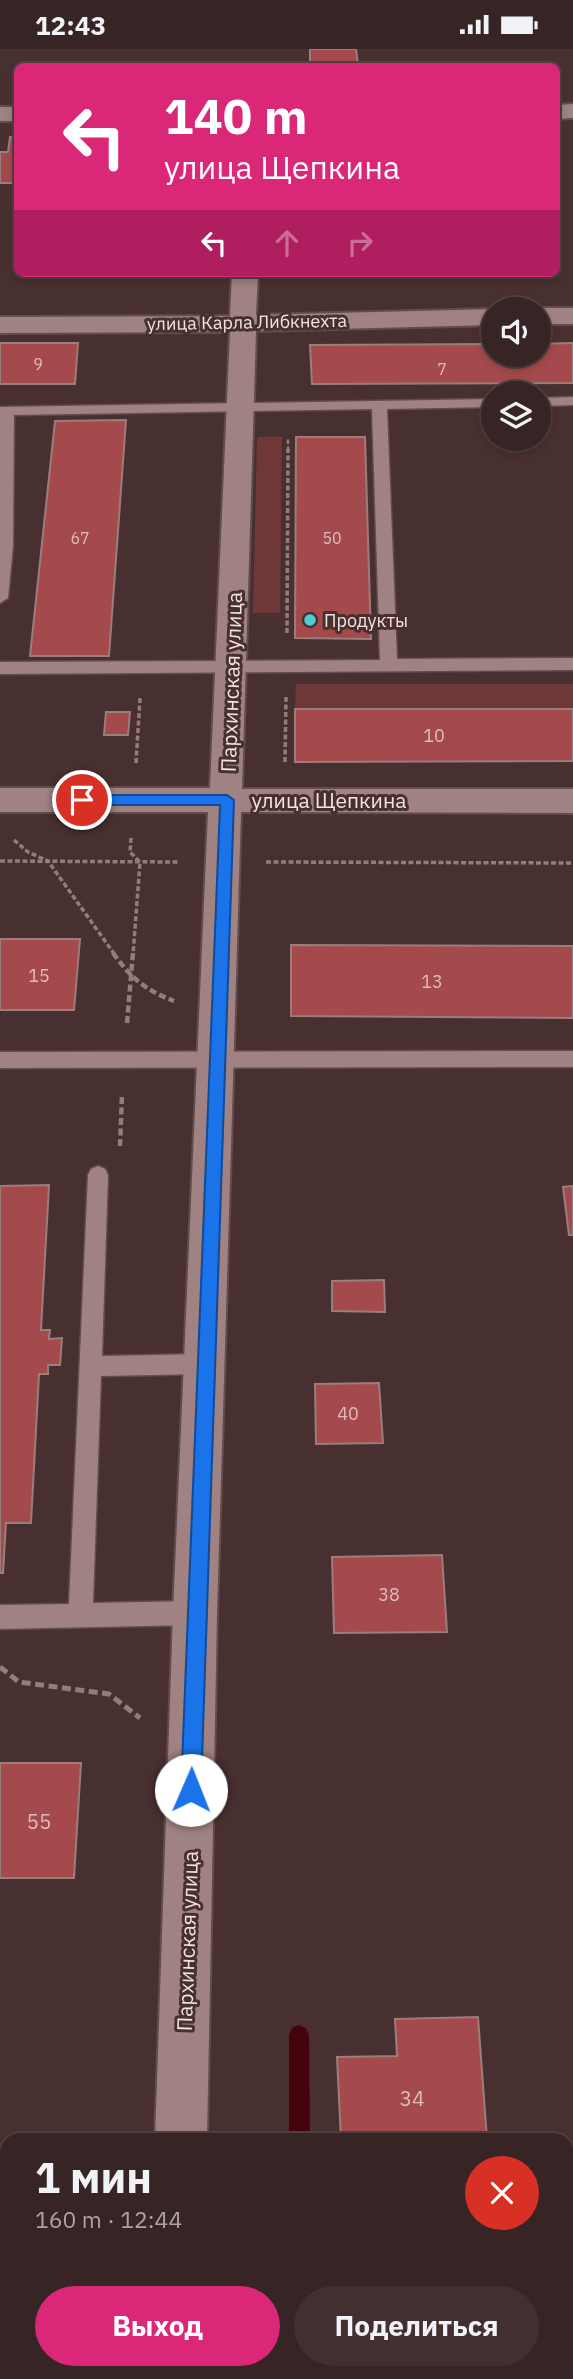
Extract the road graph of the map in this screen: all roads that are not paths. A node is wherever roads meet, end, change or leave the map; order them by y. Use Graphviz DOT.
graph roads {
  1 [pos="245,277"];
  2 [pos="551,316"];
  3 [pos="573,316"];
  4 [pos="481,317"];
  5 [pos="243,321"];
  6 [pos="0,325"];
  7 [pos="573,401"];
  8 [pos="551,402"];
  9 [pos="481,403"];
  10 [pos="379,405"];
  11 [pos="240,407"];
  12 [pos="3,411"];
  13 [pos="0,598"];
  14 [pos="573,664"];
  15 [pos="232,665"];
  16 [pos="389,665"];
  17 [pos="0,668"];
  18 [pos="0,800"];
  19 [pos="227,800"];
  20 [pos="573,801"];
  21 [pos="217,1042"];
  22 [pos="573,1059"];
  23 [pos="0,1060"];
  24 [pos="98,1175"];
  25 [pos="205,1364"];
  26 [pos="91,1366"];
  27 [pos="195,1613"];
  28 [pos="81,1616"];
  29 [pos="0,1617"];
  30 [pos="181,2133"];
  1 -- 5 [label="street, Пархинская улица"];
  2 -- 3 [label="street"];
  4 -- 5 [label="street, улица Карла Либкнехта"];
  5 -- 6 [label="street, улица Карла Либкнехта"];
  5 -- 11 [label="street, Пархинская улица"];
  7 -- 8 [label="lane"];
  9 -- 10 [label="lane"];
  10 -- 11 [label="lane"];
  10 -- 16 [label="lane"];
  11 -- 12 [label="lane"];
  11 -- 15 [label="street, Пархинская улица"];
  12 -- 13 [label="lane"];
  14 -- 16 [label="lane"];
  15 -- 16 [label="lane"];
  15 -- 17 [label="lane"];
  15 -- 19 [label="street, Пархинская улица"];
  18 -- 19 [label="street, улица Щепкина"];
  19 -- 20 [label="street, улица Щепкина"];
  19 -- 21 [label="street, Пархинская улица"];
  21 -- 22 [label="lane"];
  21 -- 23 [label="lane"];
  21 -- 25 [label="street, Пархинская улица"];
  24 -- 26 [label="lane"];
  25 -- 26 [label="lane"];
  25 -- 27 [label="street, Пархинская улица"];
  26 -- 28 [label="lane"];
  27 -- 28 [label="lane"];
  27 -- 30 [label="street, Пархинская улица"];
  28 -- 29 [label="lane"];
}
